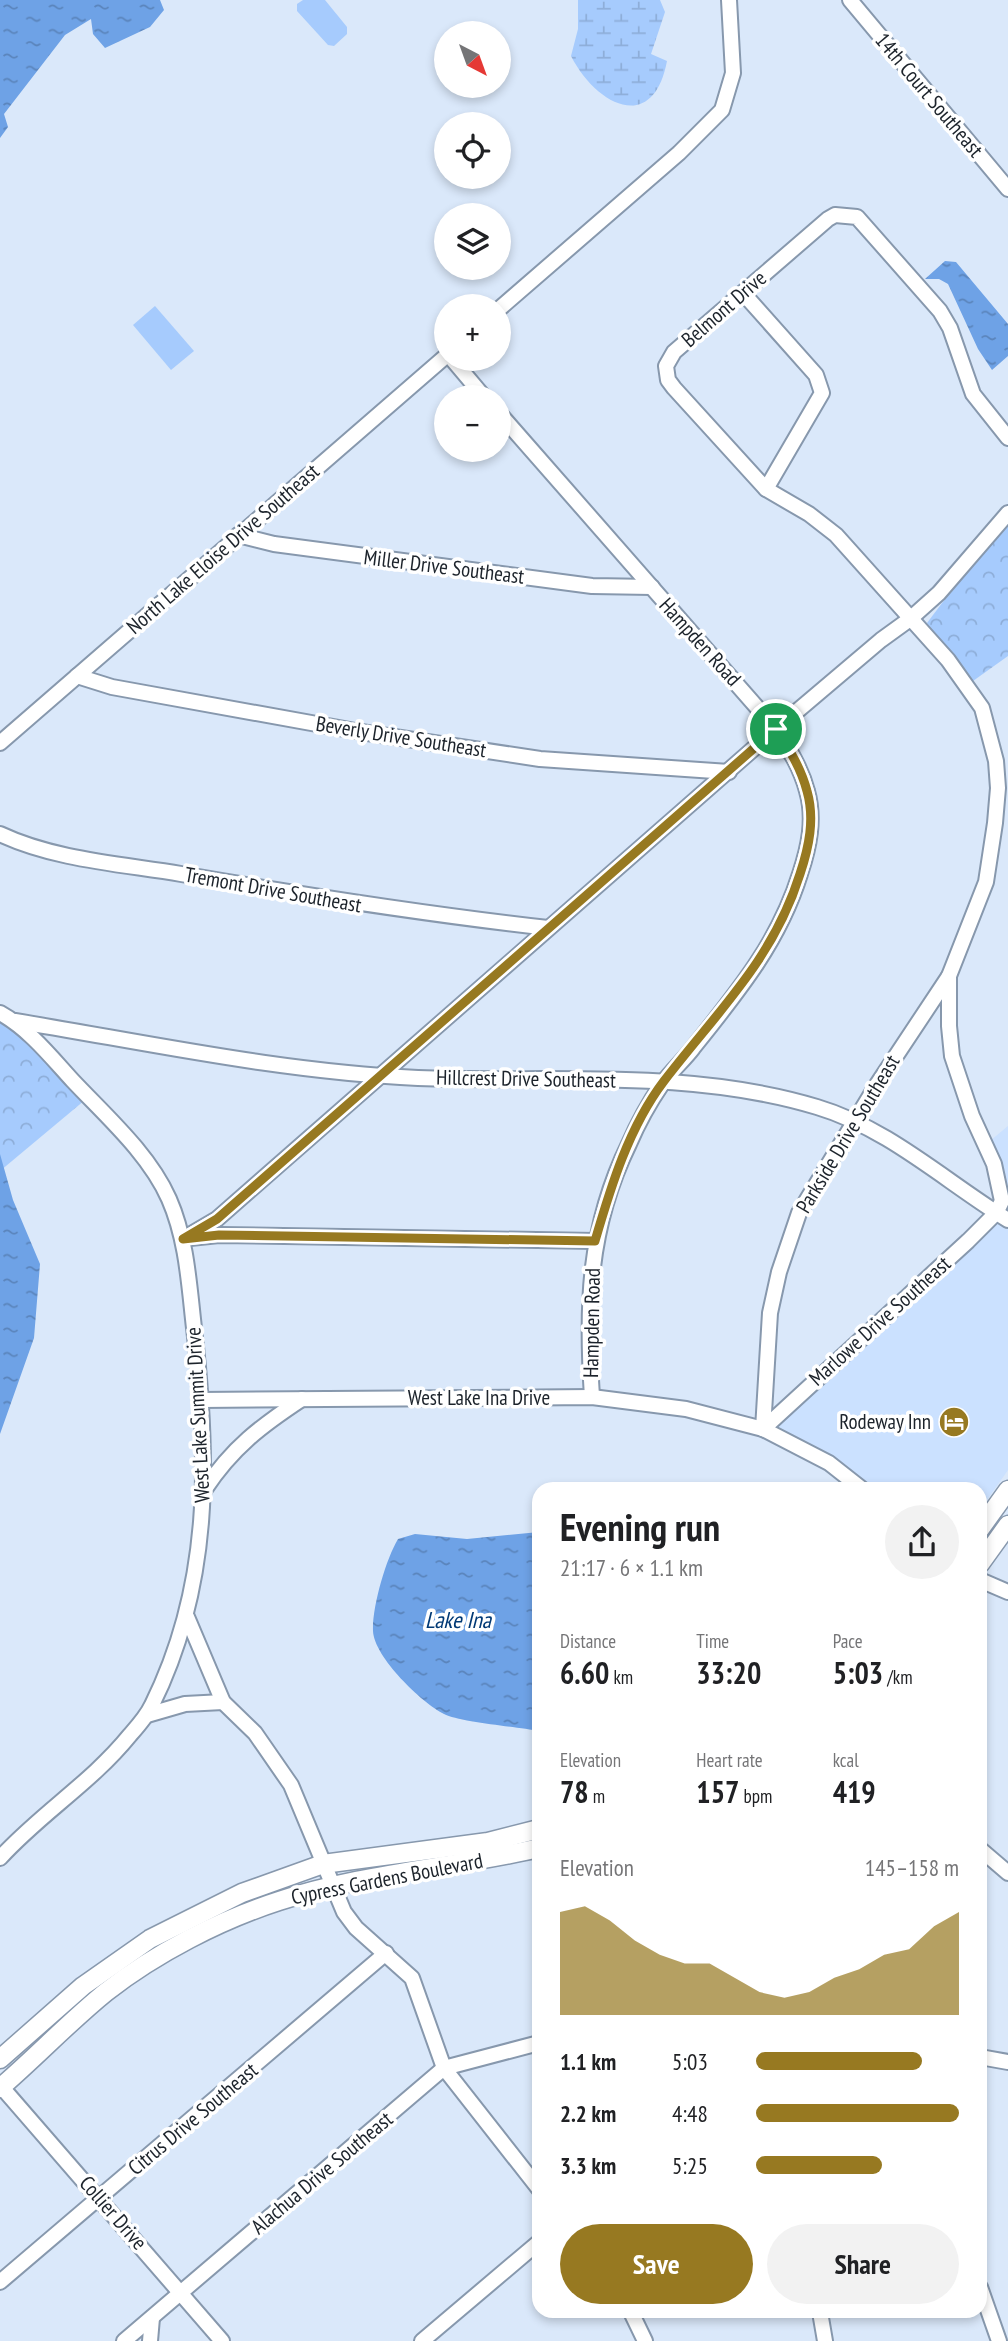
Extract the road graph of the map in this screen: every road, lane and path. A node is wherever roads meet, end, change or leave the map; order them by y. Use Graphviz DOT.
graph roads {
  1 [pos="729,0"];
  2 [pos="850,0"];
  3 [pos="1008,189"];
  4 [pos="743,293"];
  5 [pos="511,299"];
  6 [pos="434,366"];
  7 [pos="462,371"];
  8 [pos="475,385"];
  9 [pos="511,428"];
  10 [pos="1008,438"];
  11 [pos="766,489"];
  12 [pos="1005,516"];
  13 [pos="239,535"];
  14 [pos="652,587"];
  15 [pos="910,619"];
  16 [pos="77,676"];
  17 [pos="776,729"];
  18 [pos="0,743"];
  19 [pos="729,772"];
  20 [pos="0,834"];
  21 [pos="548,928"];
  22 [pos="949,976"];
  23 [pos="0,1013"];
  24 [pos="15,1021"];
  25 [pos="382,1074"];
  26 [pos="663,1082"];
  27 [pos="855,1121"];
  28 [pos="1002,1216"];
  29 [pos="183,1239"];
  30 [pos="595,1241"];
  31 [pos="592,1397"];
  32 [pos="303,1398"];
  33 [pos="201,1400"];
  34 [pos="763,1429"];
  35 [pos="853,1482"];
  36 [pos="205,1489"];
  37 [pos="1008,1490"];
  38 [pos="987,1520"];
  39 [pos="1008,1525"];
  40 [pos="987,1554"];
  41 [pos="987,1583"];
  42 [pos="1008,1592"];
  43 [pos="187,1618"];
  44 [pos="223,1702"];
  45 [pos="147,1715"];
  46 [pos="532,1831"];
  47 [pos="532,1849"];
  48 [pos="987,1855"];
  49 [pos="0,1858"];
  50 [pos="323,1864"];
  51 [pos="1008,1872"];
  52 [pos="333,1886"];
  53 [pos="386,1953"];
  54 [pos="532,2045"];
  55 [pos="987,2058"];
  56 [pos="0,2059"];
  57 [pos="1008,2062"];
  58 [pos="443,2068"];
  59 [pos="1,2086"];
  60 [pos="532,2180"];
  61 [pos="99,2198"];
  62 [pos="532,2248"];
  63 [pos="0,2283"];
  64 [pos="182,2292"];
  65 [pos="987,2307"];
  66 [pos="152,2318"];
  67 [pos="634,2318"];
  68 [pos="821,2318"];
  69 [pos="425,2340"];
  70 [pos="124,2341"];
  71 [pos="150,2341"];
  72 [pos="222,2341"];
  73 [pos="645,2341"];
  74 [pos="825,2341"];
  75 [pos="999,2341"];
  1 -- 5 [label="street"];
  2 -- 3 [label="street, 14th Court Southeast"];
  4 -- 10 [label="street, Belmont Drive"];
  4 -- 11 [label="street"];
  4 -- 11 [label="street, Belmont Drive"];
  6 -- 13 [label="street, North Lake Eloise Drive Southeast"];
  7 -- 8 [label="street"];
  9 -- 14 [label="street, Hampden Road"];
  11 -- 15 [label="street, Belmont Drive"];
  12 -- 15 [label="street"];
  13 -- 14 [label="street, Miller Drive Southeast"];
  13 -- 16 [label="street, North Lake Eloise Drive Southeast"];
  14 -- 17 [label="street, Hampden Road"];
  15 -- 17 [label="street"];
  15 -- 22 [label="street, Belmont Drive"];
  16 -- 18 [label="street, North Lake Eloise Drive Southeast"];
  16 -- 19 [label="street, Beverly Drive Southeast"];
  17 -- 19 [label="street"];
  17 -- 26 [label="street, Hampden Road"];
  19 -- 21 [label="street"];
  20 -- 21 [label="street, Tremont Drive Southeast"];
  21 -- 25 [label="street"];
  22 -- 27 [label="street, Parkside Drive Southeast"];
  22 -- 28 [label="street"];
  23 -- 24 [label="street, West Lake Summit Drive"];
  24 -- 25 [label="street, Hillcrest Drive Southeast"];
  24 -- 29 [label="street, West Lake Summit Drive"];
  25 -- 26 [label="street, Hillcrest Drive Southeast"];
  25 -- 29 [label="street"];
  26 -- 27 [label="street, Hillcrest Drive Southeast"];
  26 -- 30 [label="street, Hampden Road"];
  27 -- 28 [label="street, Hillcrest Drive Southeast"];
  27 -- 34 [label="street, Parkside Drive Southeast"];
  28 -- 34 [label="street, Marlowe Drive Southeast"];
  29 -- 30 [label="street"];
  29 -- 33 [label="street, West Lake Summit Drive"];
  30 -- 31 [label="street, Hampden Road"];
  31 -- 32 [label="street, West Lake Ina Drive"];
  31 -- 34 [label="street, West Lake Ina Drive"];
  32 -- 33 [label="street, West Lake Ina Drive"];
  32 -- 36 [label="street"];
  33 -- 36 [label="street, West Lake Summit Drive"];
  34 -- 35 [label="street, West Lake Ina Drive"];
  36 -- 43 [label="street, West Lake Summit Drive"];
  37 -- 38 [label="main road"];
  39 -- 40 [label="main road"];
  41 -- 42 [label="street"];
  43 -- 44 [label="street"];
  43 -- 45 [label="street, West Lake Summit Drive"];
  44 -- 45 [label="street"];
  44 -- 50 [label="street"];
  45 -- 49 [label="street, West Lake Summit Drive"];
  46 -- 50 [label="main road, Cypress Gardens Boulevard"];
  47 -- 52 [label="main road, Cypress Gardens Boulevard"];
  48 -- 51 [label="street"];
  50 -- 52 [label="street"];
  50 -- 56 [label="main road, Cypress Gardens Boulevard"];
  52 -- 53 [label="street"];
  52 -- 59 [label="main road, Cypress Gardens Boulevard"];
  53 -- 58 [label="street"];
  53 -- 61 [label="street, Citrus Drive Southeast"];
  54 -- 58 [label="street, Alachua Drive Southeast"];
  55 -- 57 [label="street"];
  58 -- 60 [label="street"];
  58 -- 64 [label="street, Alachua Drive Southeast"];
  59 -- 61 [label="street, Collier Drive"];
  61 -- 63 [label="street, Citrus Drive Southeast"];
  61 -- 64 [label="street, Collier Drive"];
  62 -- 69 [label="street"];
  64 -- 66 [label="street, Alachua Drive Southeast"];
  64 -- 72 [label="street, Collier Drive"];
  65 -- 75 [label="street"];
  66 -- 70 [label="street, Alachua Drive Southeast"];
  66 -- 71 [label="street"];
  67 -- 73 [label="street"];
  68 -- 74 [label="street"];
}
